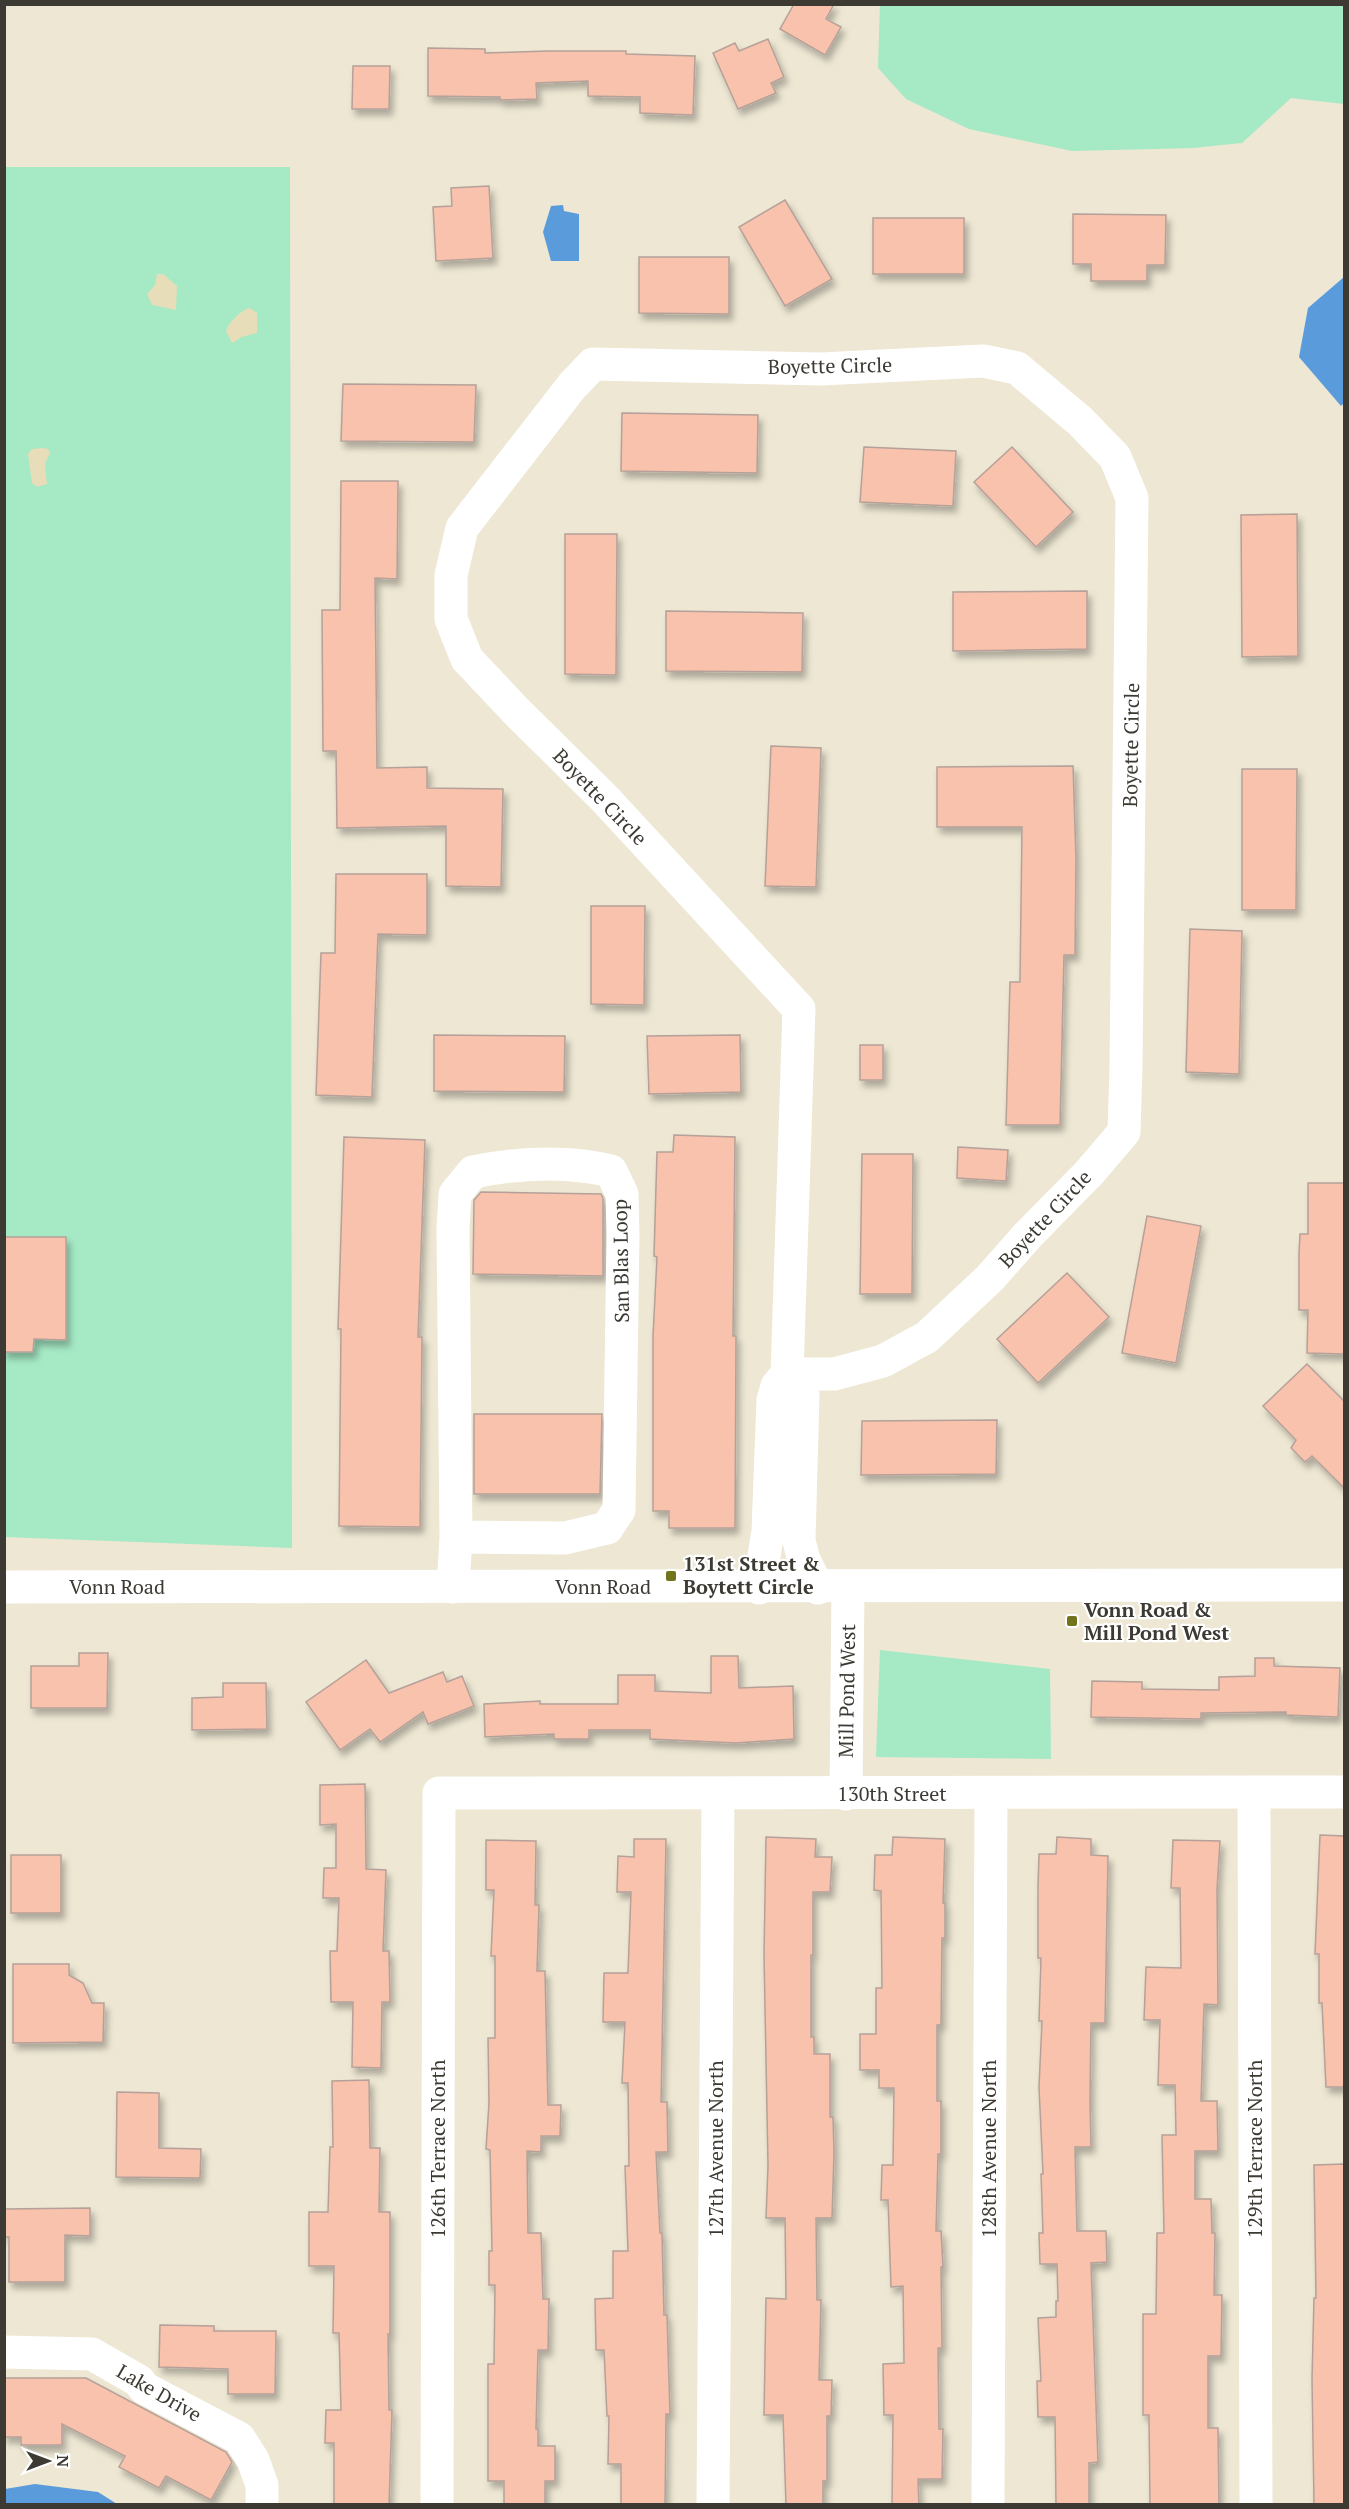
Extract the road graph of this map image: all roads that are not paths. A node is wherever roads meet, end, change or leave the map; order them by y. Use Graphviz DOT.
graph roads {
  1 [pos="788,1374"];
  2 [pos="456,1537"];
  3 [pos="1344,1585"];
  4 [pos="4,1587"];
  5 [pos="453,1587"];
  6 [pos="759,1587"];
  7 [pos="833,1588"];
  8 [pos="1344,1792"];
  9 [pos="439,1793"];
  10 [pos="991,1793"];
  11 [pos="1254,1793"];
  12 [pos="718,1794"];
  13 [pos="846,1794"];
  14 [pos="4,2352"];
  15 [pos="262,2505"];
  16 [pos="437,2505"];
  17 [pos="713,2505"];
  18 [pos="988,2505"];
  19 [pos="1256,2505"];
  1 -- 1 [label="street, Boyette Circle"];
  1 -- 6 [label="street, Boyette Circle"];
  1 -- 7 [label="street"];
  2 -- 2 [label="street, San Blas Loop"];
  2 -- 5 [label="street, San Blas Loop"];
  3 -- 7 [label="street, Vonn Road"];
  4 -- 5 [label="street, Vonn Road"];
  5 -- 6 [label="street, Vonn Road"];
  6 -- 7 [label="street, Vonn Road"];
  7 -- 13 [label="street, Mill Pond West"];
  8 -- 11 [label="street, 130th Street"];
  9 -- 12 [label="street, 130th Street"];
  9 -- 16 [label="street, 126th Terrace North"];
  10 -- 11 [label="street, 130th Street"];
  10 -- 13 [label="street, 130th Street"];
  10 -- 18 [label="street, 128th Avenue North"];
  11 -- 19 [label="street, 129th Terrace North"];
  12 -- 13 [label="street, 130th Street"];
  12 -- 17 [label="street, 127th Avenue North"];
  14 -- 15 [label="street, Lake Drive"];
}
